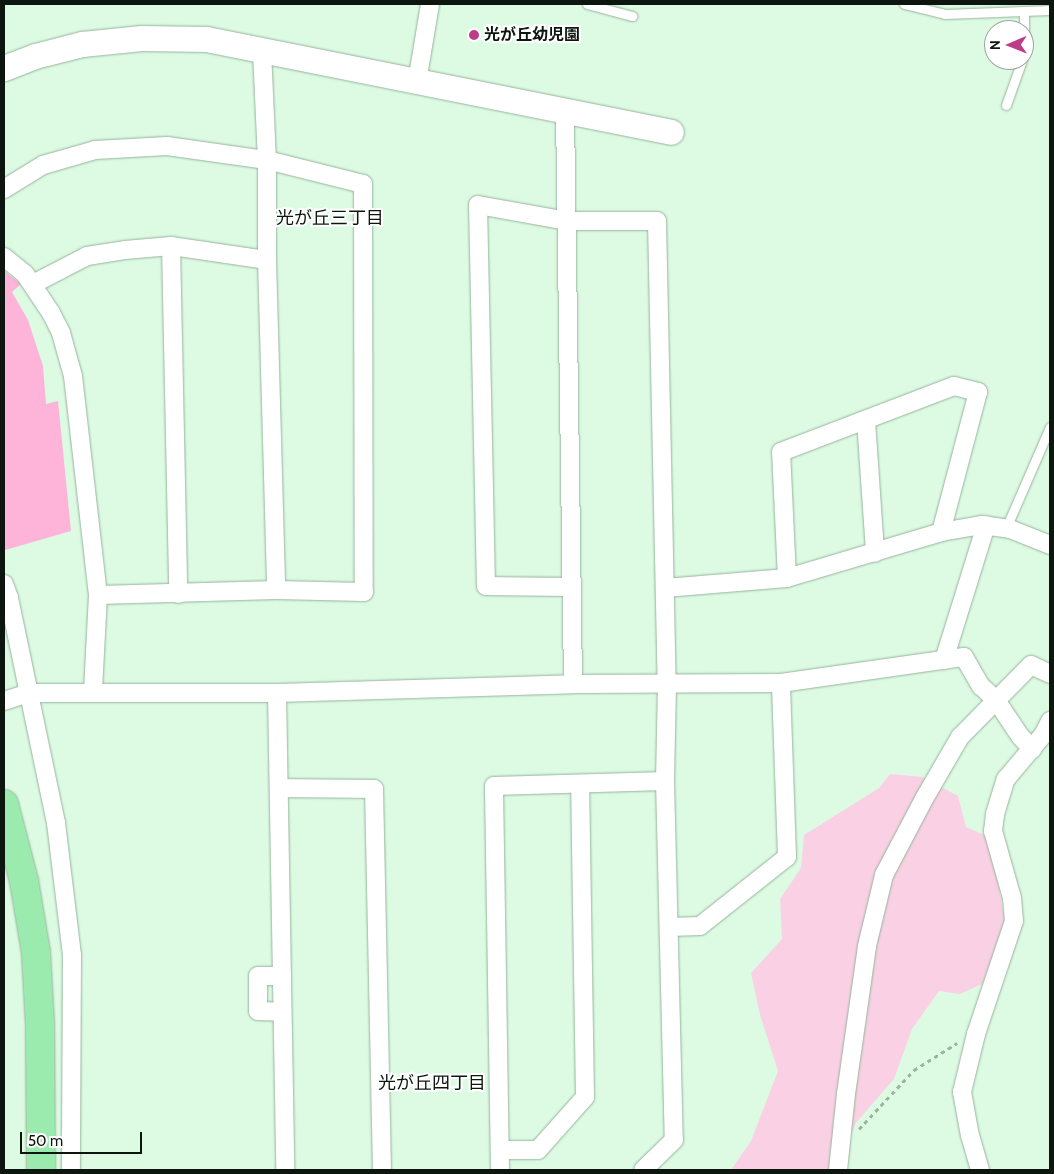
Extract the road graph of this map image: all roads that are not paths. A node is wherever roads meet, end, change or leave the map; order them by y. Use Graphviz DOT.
graph roads {
  1 [pos="430,4"];
  2 [pos="587,4"];
  3 [pos="904,4"];
  4 [pos="1050,10"];
  5 [pos="1024,11"];
  6 [pos="632,16"];
  7 [pos="1024,20"];
  8 [pos="262,51"];
  9 [pos="4,68"];
  10 [pos="1018,70"];
  11 [pos="417,82"];
  12 [pos="1006,105"];
  13 [pos="565,111"];
  14 [pos="671,132"];
  15 [pos="267,160"];
  16 [pos="4,189"];
  17 [pos="567,221"];
  18 [pos="172,246"];
  19 [pos="4,257"];
  20 [pos="267,260"];
  21 [pos="33,284"];
  22 [pos="866,420"];
  23 [pos="1050,427"];
  24 [pos="986,525"];
  25 [pos="1006,528"];
  26 [pos="941,532"];
  27 [pos="1050,545"];
  28 [pos="875,553"];
  29 [pos="787,578"];
  30 [pos="4,584"];
  31 [pos="571,587"];
  32 [pos="665,588"];
  33 [pos="276,590"];
  34 [pos="178,594"];
  35 [pos="98,595"];
  36 [pos="944,660"];
  37 [pos="1050,674"];
  38 [pos="781,683"];
  39 [pos="573,684"];
  40 [pos="667,685"];
  41 [pos="93,692"];
  42 [pos="28,693"];
  43 [pos="277,693"];
  44 [pos="4,700"];
  45 [pos="996,700"];
  46 [pos="1050,721"];
  47 [pos="1032,749"];
  48 [pos="665,782"];
  49 [pos="580,784"];
  50 [pos="279,788"];
  51 [pos="4,804"];
  52 [pos="670,927"];
  53 [pos="282,976"];
  54 [pos="282,1012"];
  55 [pos="500,1150"];
  56 [pos="41,1170"];
  57 [pos="71,1170"];
  58 [pos="285,1170"];
  59 [pos="382,1170"];
  60 [pos="500,1170"];
  61 [pos="643,1170"];
  62 [pos="838,1170"];
  63 [pos="980,1170"];
  1 -- 11 [label="street"];
  2 -- 6 [label="lane"];
  3 -- 5 [label="lane"];
  4 -- 5 [label="lane"];
  5 -- 7 [label="lane"];
  8 -- 9 [label="street"];
  8 -- 11 [label="street"];
  8 -- 15 [label="street"];
  10 -- 12 [label="lane"];
  11 -- 13 [label="street"];
  13 -- 14 [label="street"];
  13 -- 17 [label="street"];
  15 -- 16 [label="street"];
  15 -- 20 [label="street"];
  15 -- 33 [label="street"];
  17 -- 31 [label="street"];
  17 -- 31 [label="street"];
  17 -- 32 [label="street"];
  18 -- 20 [label="street"];
  18 -- 21 [label="street"];
  18 -- 34 [label="street"];
  19 -- 21 [label="street"];
  20 -- 33 [label="street"];
  21 -- 35 [label="street"];
  22 -- 26 [label="street"];
  22 -- 28 [label="street"];
  22 -- 29 [label="street"];
  23 -- 25 [label="lane"];
  24 -- 25 [label="street"];
  24 -- 26 [label="street"];
  24 -- 36 [label="street"];
  25 -- 27 [label="street"];
  26 -- 28 [label="street"];
  28 -- 29 [label="street"];
  29 -- 32 [label="street"];
  30 -- 42 [label="street"];
  31 -- 39 [label="street"];
  32 -- 40 [label="street"];
  33 -- 34 [label="street"];
  34 -- 35 [label="street"];
  35 -- 41 [label="street"];
  36 -- 38 [label="street"];
  36 -- 45 [label="street"];
  37 -- 45 [label="street"];
  38 -- 40 [label="street"];
  38 -- 52 [label="street"];
  39 -- 40 [label="street"];
  39 -- 43 [label="street"];
  40 -- 48 [label="street"];
  41 -- 42 [label="street"];
  41 -- 43 [label="street"];
  42 -- 44 [label="street"];
  42 -- 57 [label="street"];
  43 -- 50 [label="street"];
  45 -- 47 [label="street"];
  45 -- 62 [label="street"];
  46 -- 47 [label="street"];
  47 -- 63 [label="street"];
  48 -- 49 [label="street"];
  48 -- 52 [label="street"];
  49 -- 55 [label="street"];
  49 -- 55 [label="street"];
  50 -- 53 [label="street"];
  50 -- 59 [label="street"];
  51 -- 56 [label="highway"];
  52 -- 61 [label="street"];
  53 -- 54 [label="street"];
  53 -- 54 [label="street"];
  54 -- 58 [label="street"];
  55 -- 60 [label="street"];
}
